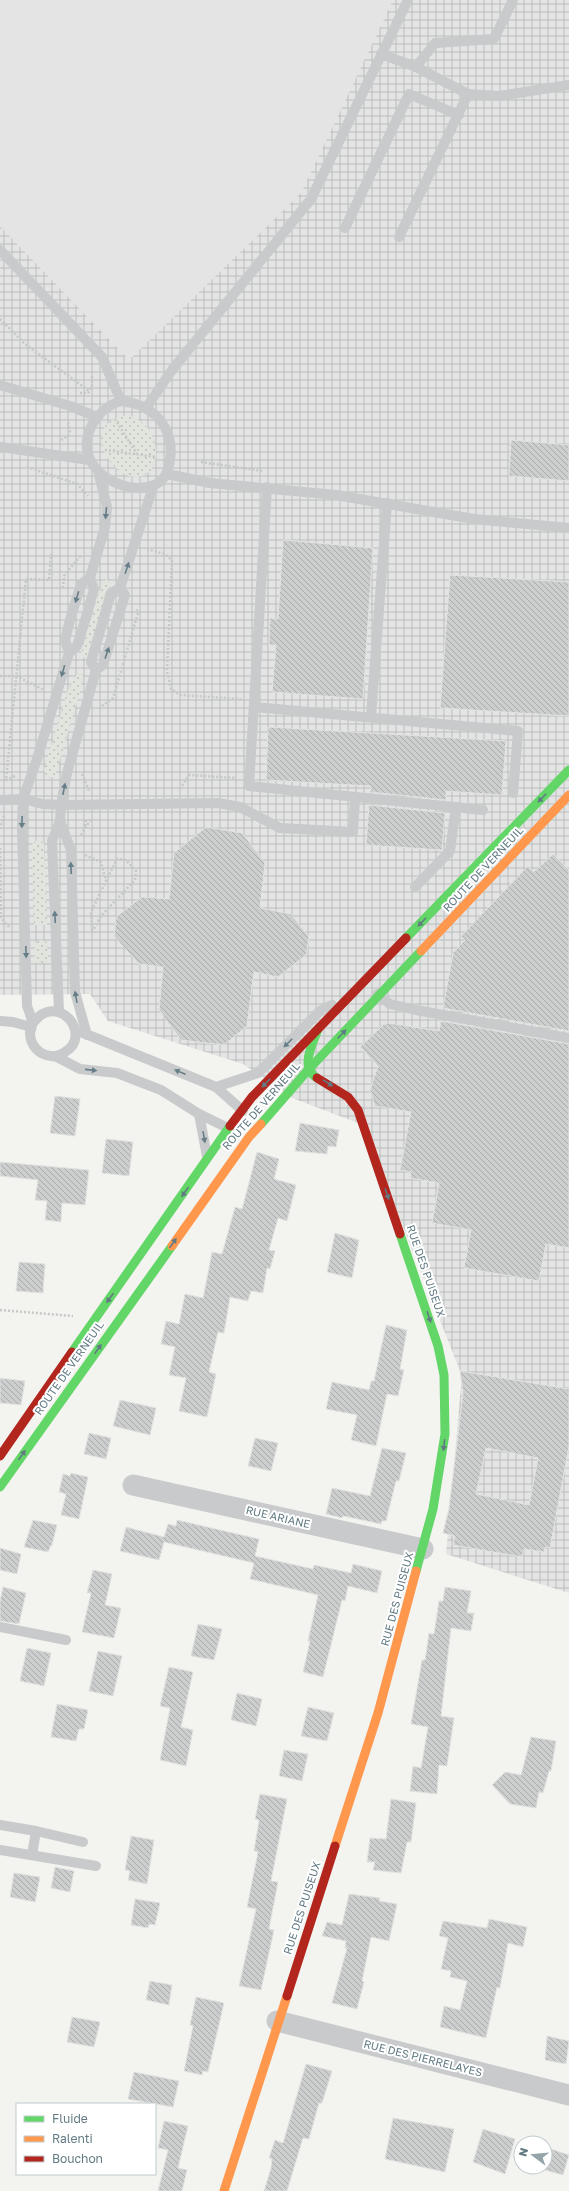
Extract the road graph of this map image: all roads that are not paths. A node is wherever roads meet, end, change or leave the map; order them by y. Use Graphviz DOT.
graph roads {
  1 [pos="408,0"];
  2 [pos="512,0"];
  3 [pos="381,54"];
  4 [pos="416,67"];
  5 [pos="569,85"];
  6 [pos="468,94"];
  7 [pos="459,115"];
  8 [pos="345,228"];
  9 [pos="399,237"];
  10 [pos="0,250"];
  11 [pos="0,384"];
  12 [pos="121,401"];
  13 [pos="146,408"];
  14 [pos="97,417"];
  15 [pos="0,447"];
  16 [pos="90,460"];
  17 [pos="167,474"];
  18 [pos="100,475"];
  19 [pos="152,487"];
  20 [pos="267,487"];
  21 [pos="387,503"];
  22 [pos="569,528"];
  23 [pos="90,578"];
  24 [pos="120,588"];
  25 [pos="68,653"];
  26 [pos="96,670"];
  27 [pos="254,707"];
  28 [pos="371,716"];
  29 [pos="569,770"];
  30 [pos="513,793"];
  31 [pos="569,795"];
  32 [pos="355,798"];
  33 [pos="23,799"];
  34 [pos="0,800"];
  35 [pos="61,805"];
  36 [pos="456,807"];
  37 [pos="483,810"];
  38 [pos="60,821"];
  39 [pos="415,887"];
  40 [pos="364,982"];
  41 [pos="352,994"];
  42 [pos="379,996"];
  43 [pos="58,1012"];
  44 [pos="0,1021"];
  45 [pos="32,1026"];
  46 [pos="318,1029"];
  47 [pos="75,1030"];
  48 [pos="87,1035"];
  49 [pos="569,1038"];
  50 [pos="55,1056"];
  51 [pos="308,1070"];
  52 [pos="216,1087"];
  53 [pos="242,1110"];
  54 [pos="199,1114"];
  55 [pos="228,1128"];
  56 [pos="251,1132"];
  57 [pos="207,1160"];
  58 [pos="0,1456"];
  59 [pos="133,1485"];
  60 [pos="0,1487"];
  61 [pos="423,1549"];
  62 [pos="0,1627"];
  63 [pos="66,1640"];
  64 [pos="0,1825"];
  65 [pos="36,1831"];
  66 [pos="83,1842"];
  67 [pos="0,1850"];
  68 [pos="32,1855"];
  69 [pos="96,1866"];
  70 [pos="278,2021"];
  71 [pos="569,2095"];
  72 [pos="224,2191"];
  1 -- 3 [label="lane"];
  2 -- 4 [label="lane"];
  3 -- 4 [label="lane"];
  3 -- 13 [label="lane"];
  4 -- 6 [label="lane"];
  5 -- 6 [label="lane"];
  6 -- 7 [label="lane"];
  7 -- 8 [label="lane"];
  7 -- 9 [label="lane"];
  10 -- 12 [label="lane"];
  11 -- 14 [label="lane"];
  12 -- 13 [label="lane"];
  12 -- 14 [label="lane"];
  13 -- 17 [label="lane"];
  14 -- 16 [label="lane"];
  15 -- 16 [label="lane"];
  16 -- 18 [label="lane"];
  17 -- 19 [label="lane"];
  17 -- 20 [label="lane"];
  18 -- 19 [label="lane"];
  18 -- 23 [label="lane, one-way"];
  24 -- 19 [label="lane, one-way"];
  20 -- 21 [label="lane"];
  20 -- 27 [label="lane"];
  21 -- 22 [label="lane"];
  21 -- 28 [label="lane"];
  23 -- 25 [label="lane, one-way"];
  23 -- 25 [label="lane"];
  26 -- 24 [label="lane, one-way"];
  24 -- 26 [label="lane"];
  25 -- 33 [label="lane, one-way"];
  35 -- 26 [label="lane, one-way"];
  27 -- 28 [label="lane"];
  27 -- 32 [label="lane"];
  28 -- 30 [label="lane"];
  29 -- 40 [label="main road, ROUTE DE VERNEUIL, one-way"];
  31 -- 42 [label="main road, ROUTE DE VERNEUIL"];
  32 -- 35 [label="lane"];
  32 -- 36 [label="lane"];
  33 -- 34 [label="lane"];
  33 -- 35 [label="lane"];
  33 -- 45 [label="lane, one-way"];
  35 -- 38 [label="lane"];
  36 -- 37 [label="lane"];
  36 -- 39 [label="lane"];
  43 -- 38 [label="lane, one-way"];
  48 -- 38 [label="lane, one-way"];
  40 -- 41 [label="main road, ROUTE DE VERNEUIL"];
  40 -- 42 [label="lane"];
  41 -- 46 [label="main road, ROUTE DE VERNEUIL"];
  41 -- 52 [label="lane, one-way"];
  42 -- 49 [label="lane"];
  51 -- 42 [label="main road, ROUTE DE VERNEUIL, one-way"];
  43 -- 45 [label="lane"];
  43 -- 47 [label="lane"];
  44 -- 45 [label="lane"];
  45 -- 50 [label="lane"];
  46 -- 51 [label="main road"];
  46 -- 53 [label="main road, ROUTE DE VERNEUIL, one-way"];
  47 -- 48 [label="lane"];
  47 -- 50 [label="lane"];
  52 -- 48 [label="lane, one-way"];
  50 -- 54 [label="lane, one-way"];
  51 -- 56 [label="main road, ROUTE DE VERNEUIL"];
  51 -- 61 [label="main road, RUE DES PUISEUX, one-way"];
  52 -- 53 [label="lane"];
  53 -- 55 [label="main road, ROUTE DE VERNEUIL"];
  53 -- 56 [label="lane"];
  54 -- 55 [label="lane"];
  54 -- 57 [label="lane, one-way"];
  55 -- 56 [label="lane"];
  55 -- 57 [label="main road, ROUTE DE VERNEUIL"];
  60 -- 56 [label="main road, ROUTE DE VERNEUIL, one-way"];
  57 -- 58 [label="main road, ROUTE DE VERNEUIL, one-way"];
  59 -- 61 [label="street, RUE ARIANE"];
  61 -- 70 [label="main road, RUE DES PUISEUX"];
  62 -- 63 [label="lane"];
  64 -- 65 [label="lane"];
  65 -- 66 [label="lane"];
  65 -- 68 [label="lane"];
  67 -- 68 [label="lane"];
  68 -- 69 [label="lane"];
  70 -- 71 [label="street, RUE DES PIERRELAYES"];
  70 -- 72 [label="main road, RUE DES PUISEUX"];
}
